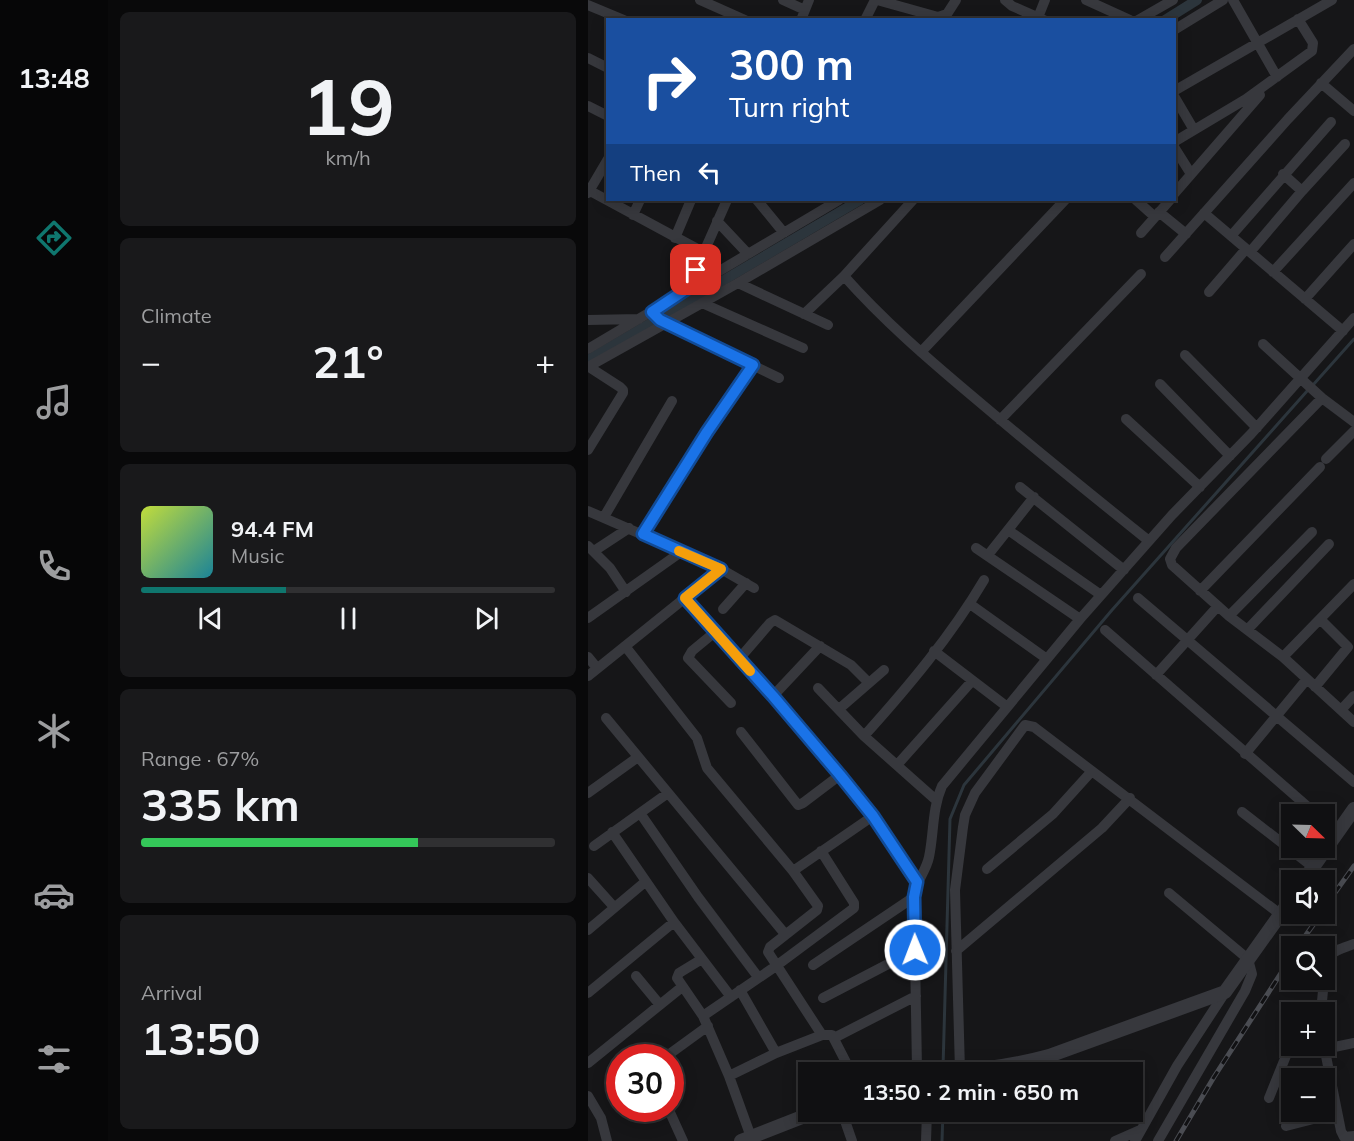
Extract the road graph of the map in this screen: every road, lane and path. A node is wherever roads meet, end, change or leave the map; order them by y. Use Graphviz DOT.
graph roads {
  1 [pos="700,0"];
  2 [pos="783,0"];
  3 [pos="876,0"];
  4 [pos="956,0"];
  5 [pos="1005,0"];
  6 [pos="1045,0"];
  7 [pos="1086,0"];
  8 [pos="1172,0"];
  9 [pos="1224,0"];
  10 [pos="1233,0"];
  11 [pos="1332,0"];
  12 [pos="591,4"];
  13 [pos="805,10"];
  14 [pos="620,18"];
  15 [pos="740,18"];
  16 [pos="866,18"];
  17 [pos="1038,18"];
  18 [pos="1040,18"];
  19 [pos="1126,18"];
  20 [pos="1141,18"];
  21 [pos="1298,19"];
  22 [pos="1176,29"];
  23 [pos="1257,43"];
  24 [pos="1354,49"];
  25 [pos="588,58"];
  26 [pos="606,67"];
  27 [pos="1275,79"];
  28 [pos="1321,83"];
  29 [pos="1176,93"];
  30 [pos="1176,98"];
  31 [pos="588,106"];
  32 [pos="1354,111"];
  33 [pos="606,115"];
  34 [pos="1330,122"];
  35 [pos="1194,130"];
  36 [pos="1176,141"];
  37 [pos="1346,144"];
  38 [pos="1176,150"];
  39 [pos="606,162"];
  40 [pos="1191,174"];
  41 [pos="1283,174"];
  42 [pos="1354,183"];
  43 [pos="1302,191"];
  44 [pos="589,192"];
  45 [pos="1176,192"];
  46 [pos="606,201"];
  47 [pos="606,201"];
  48 [pos="640,201"];
  49 [pos="692,201"];
  50 [pos="727,201"];
  51 [pos="837,201"];
  52 [pos="878,201"];
  53 [pos="912,201"];
  54 [pos="1064,201"];
  55 [pos="1137,201"];
  56 [pos="1169,201"];
  57 [pos="763,202"];
  58 [pos="1204,213"];
  59 [pos="633,215"];
  60 [pos="1157,215"];
  61 [pos="717,221"];
  62 [pos="784,233"];
  63 [pos="1141,233"];
  64 [pos="1186,234"];
  65 [pos="1231,236"];
  66 [pos="675,238"];
  67 [pos="1354,244"];
  68 [pos="1248,251"];
  69 [pos="703,252"];
  70 [pos="748,254"];
  71 [pos="1165,257"];
  72 [pos="1273,272"];
  73 [pos="1141,274"];
  74 [pos="844,276"];
  75 [pos="738,283"];
  76 [pos="688,288"];
  77 [pos="1209,292"];
  78 [pos="1305,299"];
  79 [pos="702,303"];
  80 [pos="804,314"];
  81 [pos="658,318"];
  82 [pos="1354,318"];
  83 [pos="639,319"];
  84 [pos="588,320"];
  85 [pos="828,325"];
  86 [pos="1343,331"];
  87 [pos="1263,344"];
  88 [pos="803,348"];
  89 [pos="588,349"];
  90 [pos="921,352"];
  91 [pos="1185,355"];
  92 [pos="753,365"];
  93 [pos="589,367"];
  94 [pos="779,378"];
  95 [pos="1160,384"];
  96 [pos="1307,385"];
  97 [pos="1322,398"];
  98 [pos="672,401"];
  99 [pos="1126,418"];
  100 [pos="1000,420"];
  101 [pos="1354,422"];
  102 [pos="1257,428"];
  103 [pos="1354,431"];
  104 [pos="588,450"];
  105 [pos="1230,456"];
  106 [pos="1020,487"];
  107 [pos="1200,487"];
  108 [pos="1034,497"];
  109 [pos="588,511"];
  110 [pos="604,517"];
  111 [pos="629,528"];
  112 [pos="1008,530"];
  113 [pos="1312,532"];
  114 [pos="643,534"];
  115 [pos="1149,541"];
  116 [pos="1329,544"];
  117 [pos="976,548"];
  118 [pos="591,549"];
  119 [pos="681,552"];
  120 [pos="988,555"];
  121 [pos="721,569"];
  122 [pos="1124,570"];
  123 [pos="984,580"];
  124 [pos="1354,584"];
  125 [pos="1200,591"];
  126 [pos="626,592"];
  127 [pos="1101,595"];
  128 [pos="685,598"];
  129 [pos="1137,598"];
  130 [pos="970,604"];
  131 [pos="1218,606"];
  132 [pos="723,609"];
  133 [pos="1229,616"];
  134 [pos="588,618"];
  135 [pos="1080,619"];
  136 [pos="1321,620"];
  137 [pos="1105,630"];
  138 [pos="1248,630"];
  139 [pos="715,632"];
  140 [pos="1187,639"];
  141 [pos="625,646"];
  142 [pos="820,646"];
  143 [pos="934,651"];
  144 [pos="588,657"];
  145 [pos="1283,657"];
  146 [pos="739,659"];
  147 [pos="1047,659"];
  148 [pos="884,670"];
  149 [pos="592,672"];
  150 [pos="1156,675"];
  151 [pos="972,681"];
  152 [pos="869,683"];
  153 [pos="1311,683"];
  154 [pos="818,688"];
  155 [pos="773,696"];
  156 [pos="1354,696"];
  157 [pos="731,703"];
  158 [pos="1006,706"];
  159 [pos="839,710"];
  160 [pos="1341,711"];
  161 [pos="1276,717"];
  162 [pos="606,718"];
  163 [pos="1354,722"];
  164 [pos="741,732"];
  165 [pos="864,736"];
  166 [pos="1245,754"];
  167 [pos="638,757"];
  168 [pos="897,765"];
  169 [pos="1091,772"];
  170 [pos="840,775"];
  171 [pos="1354,782"];
  172 [pos="588,793"];
  173 [pos="668,793"];
  174 [pos="1130,798"];
  175 [pos="936,800"];
  176 [pos="1304,804"];
  177 [pos="1354,809"];
  178 [pos="1242,812"];
  179 [pos="640,813"];
  180 [pos="873,816"];
  181 [pos="1335,830"];
  182 [pos="612,832"];
  183 [pos="1338,832"];
  184 [pos="594,846"];
  185 [pos="821,851"];
  186 [pos="1313,867"];
  187 [pos="987,869"];
  188 [pos="1311,870"];
  189 [pos="793,871"];
  190 [pos="588,878"];
  191 [pos="645,882"];
  192 [pos="917,882"];
  193 [pos="1169,893"];
  194 [pos="914,897"];
  195 [pos="615,907"];
  196 [pos="1280,914"];
  197 [pos="674,922"];
  198 [pos="588,930"];
  199 [pos="785,934"];
  200 [pos="1354,944"];
  201 [pos="915,950"];
  202 [pos="956,951"];
  203 [pos="1335,952"];
  204 [pos="702,959"];
  205 [pos="1248,959"];
  206 [pos="813,965"];
  207 [pos="776,966"];
  208 [pos="636,976"];
  209 [pos="758,977"];
  210 [pos="682,987"];
  211 [pos="1228,988"];
  212 [pos="740,990"];
  213 [pos="588,993"];
  214 [pos="916,996"];
  215 [pos="730,997"];
  216 [pos="823,998"];
  217 [pos="660,1005"];
  218 [pos="706,1021"];
  219 [pos="822,1035"];
  220 [pos="834,1038"];
  221 [pos="1354,1043"];
  222 [pos="680,1044"];
  223 [pos="1335,1046"];
  224 [pos="776,1053"];
  225 [pos="1286,1056"];
  226 [pos="1326,1056"];
  227 [pos="846,1062"];
  228 [pos="922,1062"];
  229 [pos="955,1062"];
  230 [pos="1027,1062"];
  231 [pos="588,1063"];
  232 [pos="729,1076"];
  233 [pos="1161,1093"];
  234 [pos="588,1096"];
  235 [pos="1269,1098"];
  236 [pos="1176,1110"];
  237 [pos="1338,1113"];
  238 [pos="798,1119"];
  239 [pos="674,1122"];
  240 [pos="845,1122"];
  241 [pos="927,1122"];
  242 [pos="1286,1126"];
  243 [pos="1140,1130"];
  244 [pos="1354,1136"];
  245 [pos="746,1139"];
  246 [pos="607,1141"];
  247 [pos="683,1141"];
  248 [pos="852,1141"];
  249 [pos="926,1141"];
  250 [pos="1115,1141"];
  251 [pos="1135,1141"];
  252 [pos="1158,1141"];
  1 -- 15 [label="street"];
  2 -- 13 [label="street"];
  3 -- 4 [label="street"];
  3 -- 16 [label="street"];
  5 -- 17 [label="street"];
  6 -- 18 [label="street"];
  7 -- 19 [label="street"];
  8 -- 20 [label="street"];
  9 -- 22 [label="street"];
  10 -- 23 [label="street"];
  11 -- 21 [label="street"];
  12 -- 14 [label="street"];
  21 -- 23 [label="street"];
  21 -- 27 [label="street"];
  23 -- 27 [label="street"];
  23 -- 29 [label="street"];
  24 -- 28 [label="street"];
  25 -- 26 [label="street"];
  27 -- 35 [label="street"];
  27 -- 40 [label="street"];
  28 -- 32 [label="street"];
  28 -- 58 [label="street"];
  30 -- 35 [label="street"];
  31 -- 33 [label="street"];
  34 -- 41 [label="street"];
  35 -- 36 [label="street"];
  37 -- 43 [label="street"];
  38 -- 40 [label="street"];
  39 -- 44 [label="street"];
  40 -- 45 [label="street"];
  41 -- 43 [label="street"];
  41 -- 65 [label="street"];
  42 -- 72 [label="street"];
  43 -- 68 [label="street"];
  44 -- 47 [label="street"];
  46 -- 59 [label="street"];
  48 -- 59 [label="street"];
  49 -- 66 [label="street"];
  50 -- 61 [label="street"];
  51 -- 62 [label="street"];
  52 -- 75 [label="street"];
  53 -- 74 [label="street"];
  54 -- 90 [label="street"];
  55 -- 60 [label="street"];
  56 -- 60 [label="street"];
  57 -- 62 [label="street"];
  58 -- 64 [label="street"];
  58 -- 65 [label="street"];
  59 -- 66 [label="street"];
  60 -- 63 [label="street"];
  60 -- 64 [label="street"];
  61 -- 69 [label="street"];
  61 -- 70 [label="street"];
  62 -- 70 [label="street"];
  64 -- 71 [label="street"];
  65 -- 68 [label="street"];
  66 -- 69 [label="street"];
  67 -- 78 [label="street"];
  68 -- 72 [label="street"];
  68 -- 77 [label="street"];
  69 -- 76 [label="street"];
  70 -- 76 [label="street"];
  72 -- 78 [label="street"];
  73 -- 100 [label="street"];
  74 -- 80 [label="street"];
  74 -- 90 [label="street"];
  75 -- 79 [label="street"];
  75 -- 80 [label="street"];
  76 -- 81 [label="street"];
  78 -- 86 [label="street"];
  79 -- 81 [label="street"];
  79 -- 88 [label="street"];
  80 -- 85 [label="street"];
  81 -- 83 [label="street"];
  81 -- 92 [label="street"];
  81 -- 93 [label="street"];
  82 -- 86 [label="street"];
  83 -- 84 [label="street"];
  83 -- 89 [label="street"];
  86 -- 96 [label="street"];
  87 -- 96 [label="street"];
  90 -- 100 [label="street"];
  91 -- 102 [label="street"];
  92 -- 94 [label="street"];
  92 -- 114 [label="street"];
  93 -- 104 [label="street"];
  95 -- 105 [label="street"];
  96 -- 97 [label="street"];
  96 -- 102 [label="street"];
  97 -- 101 [label="street"];
  97 -- 125 [label="street"];
  98 -- 110 [label="street"];
  99 -- 107 [label="street"];
  100 -- 115 [label="street"];
  102 -- 105 [label="street"];
  103 -- 125 [label="street"];
  105 -- 107 [label="street"];
  106 -- 108 [label="street"];
  107 -- 115 [label="street"];
  108 -- 112 [label="street"];
  108 -- 122 [label="street"];
  109 -- 110 [label="street"];
  110 -- 111 [label="street"];
  111 -- 114 [label="street"];
  111 -- 118 [label="street"];
  112 -- 120 [label="street"];
  112 -- 127 [label="street"];
  113 -- 133 [label="street"];
  114 -- 119 [label="street"];
  115 -- 122 [label="street"];
  116 -- 138 [label="street"];
  117 -- 120 [label="street"];
  118 -- 126 [label="street"];
  119 -- 121 [label="street"];
  119 -- 126 [label="street"];
  120 -- 135 [label="street"];
  121 -- 128 [label="street"];
  121 -- 132 [label="street"];
  122 -- 127 [label="street"];
  123 -- 130 [label="street"];
  124 -- 136 [label="street"];
  125 -- 131 [label="street"];
  126 -- 134 [label="street"];
  127 -- 135 [label="street"];
  128 -- 139 [label="street"];
  128 -- 141 [label="street"];
  129 -- 140 [label="street"];
  130 -- 143 [label="street"];
  130 -- 147 [label="street"];
  131 -- 133 [label="street"];
  131 -- 140 [label="street"];
  133 -- 138 [label="street"];
  135 -- 147 [label="street"];
  136 -- 145 [label="street"];
  136 -- 153 [label="street"];
  137 -- 150 [label="street"];
  138 -- 145 [label="street"];
  139 -- 146 [label="street"];
  139 -- 157 [label="street"];
  140 -- 150 [label="street"];
  140 -- 161 [label="street"];
  141 -- 149 [label="street"];
  141 -- 189 [label="street"];
  142 -- 146 [label="street"];
  142 -- 152 [label="street"];
  142 -- 155 [label="street"];
  143 -- 151 [label="street"];
  143 -- 165 [label="street"];
  144 -- 149 [label="street"];
  145 -- 153 [label="street"];
  146 -- 155 [label="street"];
  147 -- 158 [label="street"];
  148 -- 152 [label="street"];
  150 -- 166 [label="street"];
  151 -- 158 [label="street"];
  151 -- 168 [label="street"];
  152 -- 159 [label="street"];
  153 -- 160 [label="street"];
  153 -- 161 [label="street"];
  154 -- 159 [label="street"];
  155 -- 170 [label="street"];
  156 -- 160 [label="street"];
  158 -- 175 [label="street"];
  159 -- 165 [label="street"];
  160 -- 163 [label="street"];
  161 -- 166 [label="street"];
  161 -- 171 [label="street"];
  162 -- 167 [label="street"];
  164 -- 170 [label="street"];
  165 -- 168 [label="street"];
  166 -- 176 [label="street"];
  167 -- 172 [label="street"];
  167 -- 173 [label="street"];
  168 -- 175 [label="street"];
  169 -- 174 [label="street"];
  169 -- 187 [label="street"];
  169 -- 202 [label="street"];
  170 -- 180 [label="street"];
  173 -- 179 [label="street"];
  173 -- 199 [label="street"];
  174 -- 196 [label="street"];
  174 -- 202 [label="street"];
  175 -- 192 [label="street"];
  177 -- 183 [label="street"];
  178 -- 186 [label="street"];
  179 -- 182 [label="street"];
  179 -- 209 [label="street"];
  180 -- 185 [label="street"];
  180 -- 192 [label="street"];
  181 -- 183 [label="street"];
  182 -- 184 [label="street"];
  182 -- 191 [label="street"];
  183 -- 186 [label="street"];
  185 -- 189 [label="street"];
  185 -- 207 [label="street"];
  186 -- 188 [label="street"];
  189 -- 199 [label="street"];
  190 -- 195 [label="street"];
  191 -- 195 [label="street"];
  191 -- 197 [label="street"];
  192 -- 194 [label="street"];
  193 -- 205 [label="street"];
  194 -- 201 [label="street"];
  194 -- 206 [label="street"];
  195 -- 198 [label="street"];
  196 -- 205 [label="street"];
  197 -- 204 [label="street"];
  197 -- 213 [label="street"];
  199 -- 207 [label="street"];
  200 -- 203 [label="street"];
  201 -- 214 [label="street"];
  201 -- 216 [label="street"];
  202 -- 229 [label="street"];
  204 -- 210 [label="street"];
  204 -- 215 [label="street"];
  205 -- 211 [label="street"];
  205 -- 236 [label="street"];
  207 -- 209 [label="street"];
  207 -- 219 [label="street"];
  208 -- 217 [label="street"];
  209 -- 212 [label="street"];
  210 -- 217 [label="street"];
  210 -- 218 [label="street"];
  211 -- 230 [label="street"];
  211 -- 233 [label="street"];
  212 -- 215 [label="street"];
  212 -- 224 [label="street"];
  214 -- 220 [label="street"];
  214 -- 228 [label="street"];
  215 -- 218 [label="street"];
  217 -- 231 [label="street"];
  218 -- 222 [label="street"];
  218 -- 232 [label="street"];
  219 -- 220 [label="street"];
  219 -- 224 [label="street"];
  220 -- 227 [label="street"];
  221 -- 223 [label="street"];
  224 -- 232 [label="street"];
  225 -- 235 [label="street"];
  226 -- 237 [label="street"];
  232 -- 245 [label="street"];
  233 -- 236 [label="street"];
  233 -- 243 [label="street"];
  234 -- 246 [label="street"];
  236 -- 252 [label="street"];
  237 -- 242 [label="street"];
  237 -- 244 [label="street"];
  238 -- 245 [label="street"];
  239 -- 247 [label="street"];
  240 -- 248 [label="street"];
  241 -- 249 [label="street"];
  243 -- 250 [label="street"];
  243 -- 251 [label="street"];
}
